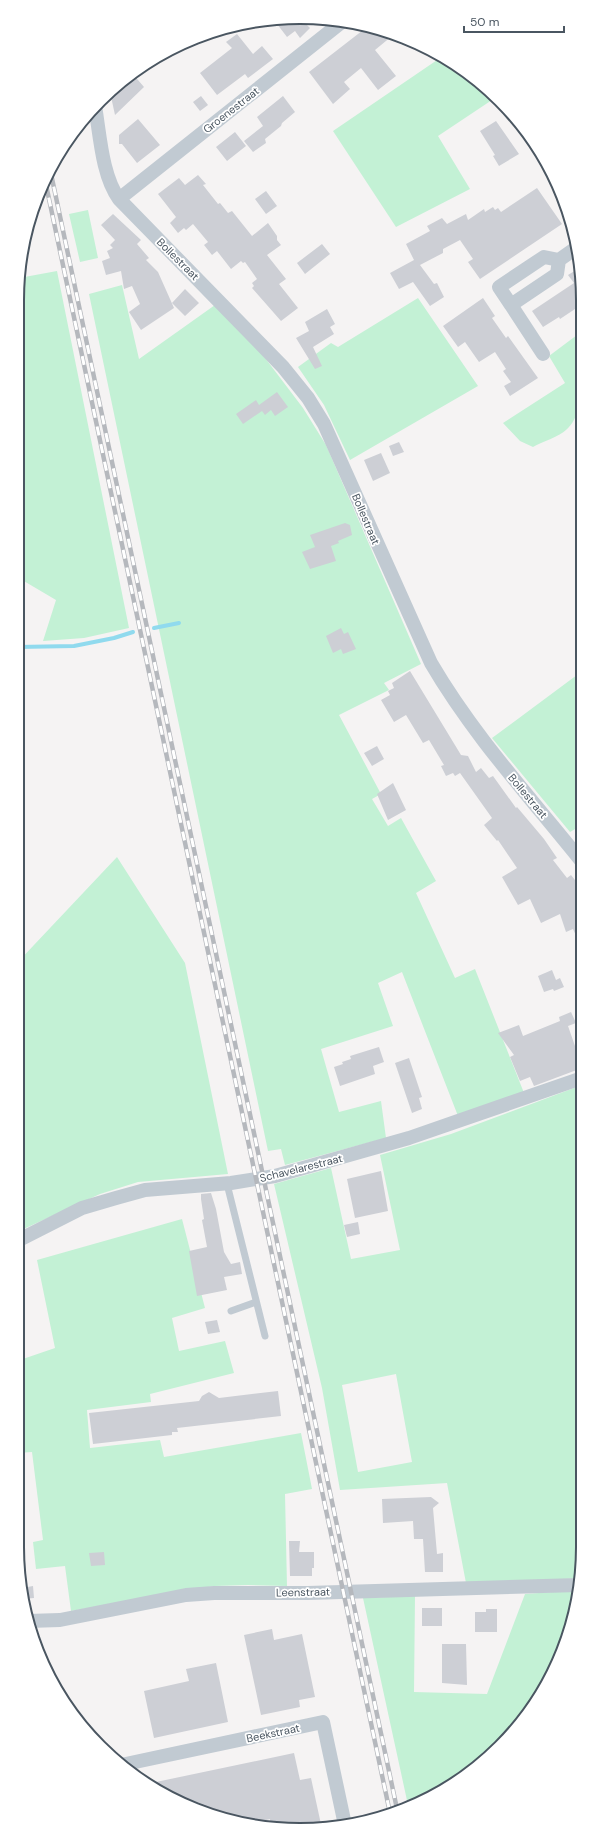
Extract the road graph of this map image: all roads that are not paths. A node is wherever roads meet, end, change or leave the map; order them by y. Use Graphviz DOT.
graph roads {
  1 [pos="337,26"];
  2 [pos="96,114"];
  3 [pos="119,199"];
  4 [pos="572,251"];
  5 [pos="559,260"];
  6 [pos="511,305"];
  7 [pos="543,354"];
  8 [pos="576,855"];
  9 [pos="576,1080"];
  10 [pos="231,1182"];
  11 [pos="24,1237"];
  12 [pos="256,1302"];
  13 [pos="231,1311"];
  14 [pos="265,1336"];
  15 [pos="574,1585"];
  16 [pos="34,1621"];
  17 [pos="129,1763"];
  18 [pos="344,1820"];
  1 -- 3 [label="street, Groenestraat"];
  2 -- 3 [label="street, Bollestraat"];
  3 -- 8 [label="street, Bollestraat"];
  4 -- 5 [label="street"];
  5 -- 6 [label="street"];
  5 -- 6 [label="street"];
  6 -- 7 [label="street"];
  9 -- 10 [label="street, Schavelarestraat"];
  10 -- 11 [label="street, Schavelarestraat"];
  10 -- 12 [label="lane"];
  12 -- 13 [label="lane"];
  12 -- 14 [label="lane"];
  15 -- 16 [label="street, Leenstraat"];
  17 -- 18 [label="street, Beekstraat"];
}
